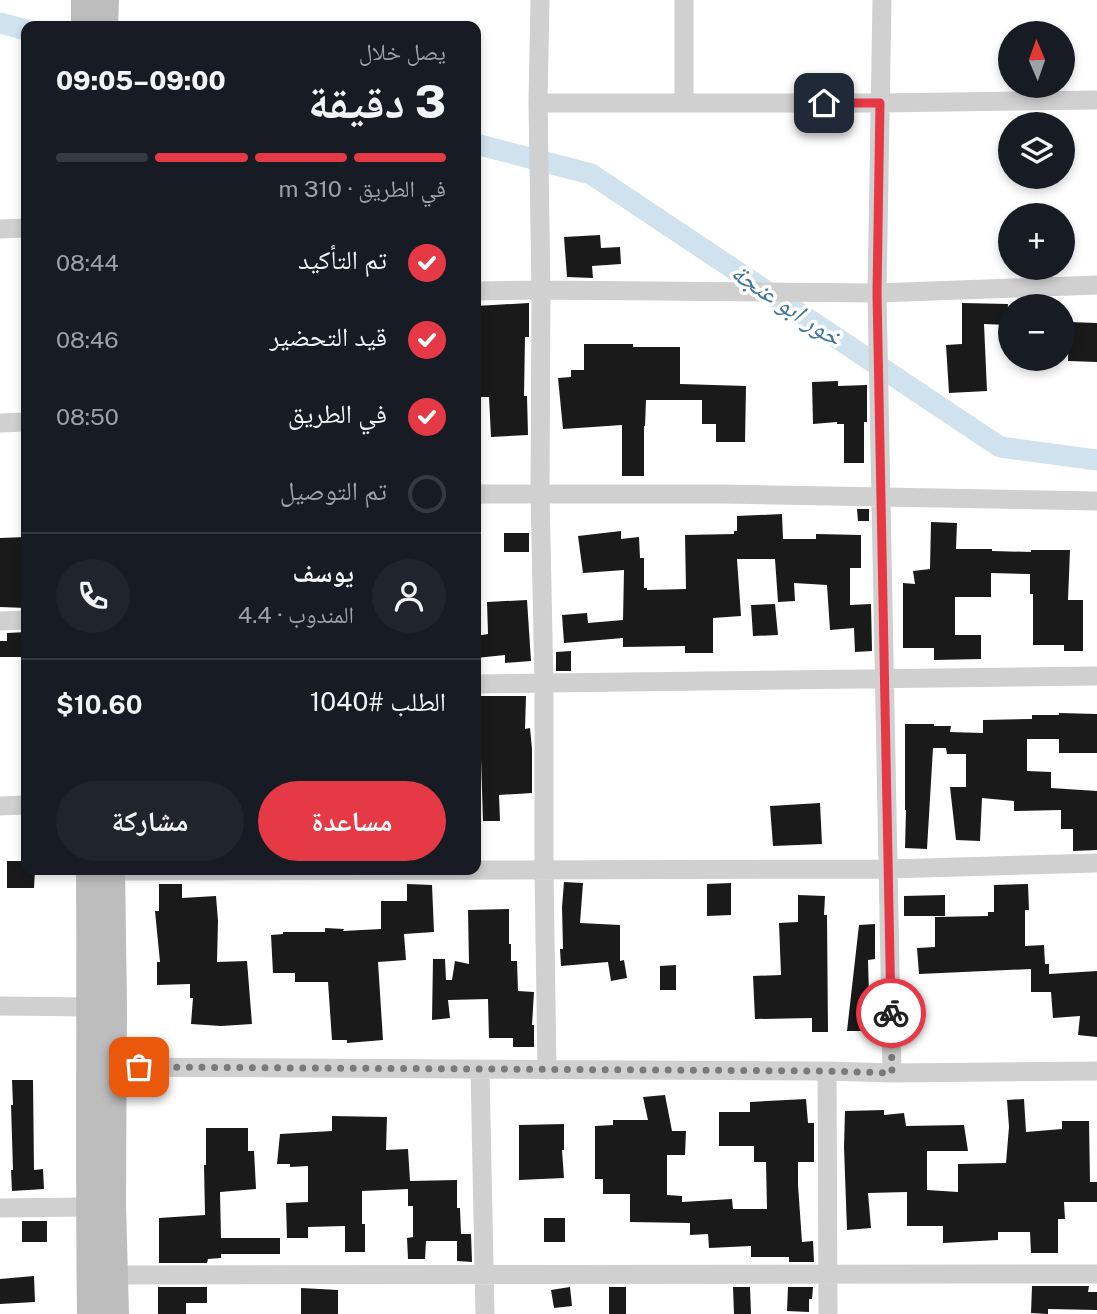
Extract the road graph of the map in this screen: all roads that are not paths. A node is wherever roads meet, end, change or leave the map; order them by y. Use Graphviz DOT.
graph roads {
  1 [pos="84,0"];
  2 [pos="106,0"];
  3 [pos="540,0"];
  4 [pos="684,0"];
  5 [pos="882,0"];
  6 [pos="84,21"];
  7 [pos="105,21"];
  8 [pos="1097,100"];
  9 [pos="538,103"];
  10 [pos="684,103"];
  11 [pos="880,103"];
  12 [pos="21,228"];
  13 [pos="0,229"];
  14 [pos="1097,285"];
  15 [pos="541,290"];
  16 [pos="481,291"];
  17 [pos="877,293"];
  18 [pos="21,422"];
  19 [pos="0,423"];
  20 [pos="540,493"];
  21 [pos="481,494"];
  22 [pos="881,498"];
  23 [pos="1097,501"];
  24 [pos="21,620"];
  25 [pos="0,621"];
  26 [pos="1097,676"];
  27 [pos="885,680"];
  28 [pos="481,684"];
  29 [pos="544,684"];
  30 [pos="21,805"];
  31 [pos="0,806"];
  32 [pos="1097,863"];
  33 [pos="889,869"];
  34 [pos="481,870"];
  35 [pos="544,870"];
  36 [pos="103,875"];
  37 [pos="104,875"];
  38 [pos="0,1006"];
  39 [pos="90,1007"];
  40 [pos="113,1067"];
  41 [pos="480,1070"];
  42 [pos="547,1070"];
  43 [pos="827,1071"];
  44 [pos="1097,1071"];
  45 [pos="892,1073"];
  46 [pos="89,1207"];
  47 [pos="0,1208"];
  48 [pos="1097,1274"];
  49 [pos="116,1275"];
  50 [pos="828,1275"];
  51 [pos="486,1276"];
  52 [pos="90,1314"];
  53 [pos="116,1314"];
  54 [pos="485,1314"];
  55 [pos="828,1314"];
  1 -- 6 [label="main road"];
  2 -- 7 [label="main road"];
  3 -- 9 [label="street"];
  4 -- 10 [label="street"];
  5 -- 11 [label="street"];
  8 -- 11 [label="street"];
  9 -- 10 [label="street"];
  9 -- 15 [label="street"];
  10 -- 11 [label="street"];
  11 -- 17 [label="street"];
  12 -- 13 [label="street"];
  14 -- 17 [label="street"];
  15 -- 16 [label="street"];
  15 -- 17 [label="street"];
  15 -- 20 [label="street"];
  17 -- 22 [label="street"];
  18 -- 19 [label="street"];
  20 -- 21 [label="street"];
  20 -- 22 [label="street"];
  20 -- 29 [label="street"];
  22 -- 23 [label="street"];
  22 -- 27 [label="street"];
  24 -- 25 [label="street"];
  26 -- 27 [label="street"];
  27 -- 29 [label="street"];
  27 -- 33 [label="street"];
  28 -- 29 [label="street"];
  29 -- 35 [label="street"];
  30 -- 31 [label="street"];
  32 -- 33 [label="street"];
  33 -- 35 [label="street"];
  33 -- 45 [label="street"];
  34 -- 35 [label="street"];
  35 -- 42 [label="street"];
  36 -- 39 [label="main road"];
  37 -- 40 [label="main road"];
  38 -- 39 [label="street"];
  39 -- 46 [label="main road"];
  40 -- 41 [label="street"];
  40 -- 49 [label="main road"];
  41 -- 42 [label="street"];
  41 -- 51 [label="street"];
  42 -- 43 [label="street"];
  43 -- 45 [label="street"];
  43 -- 50 [label="street"];
  44 -- 45 [label="street"];
  46 -- 47 [label="street"];
  46 -- 52 [label="main road"];
  48 -- 50 [label="street"];
  49 -- 51 [label="street"];
  49 -- 53 [label="main road"];
  50 -- 51 [label="street"];
  50 -- 55 [label="street"];
  51 -- 54 [label="street"];
}
